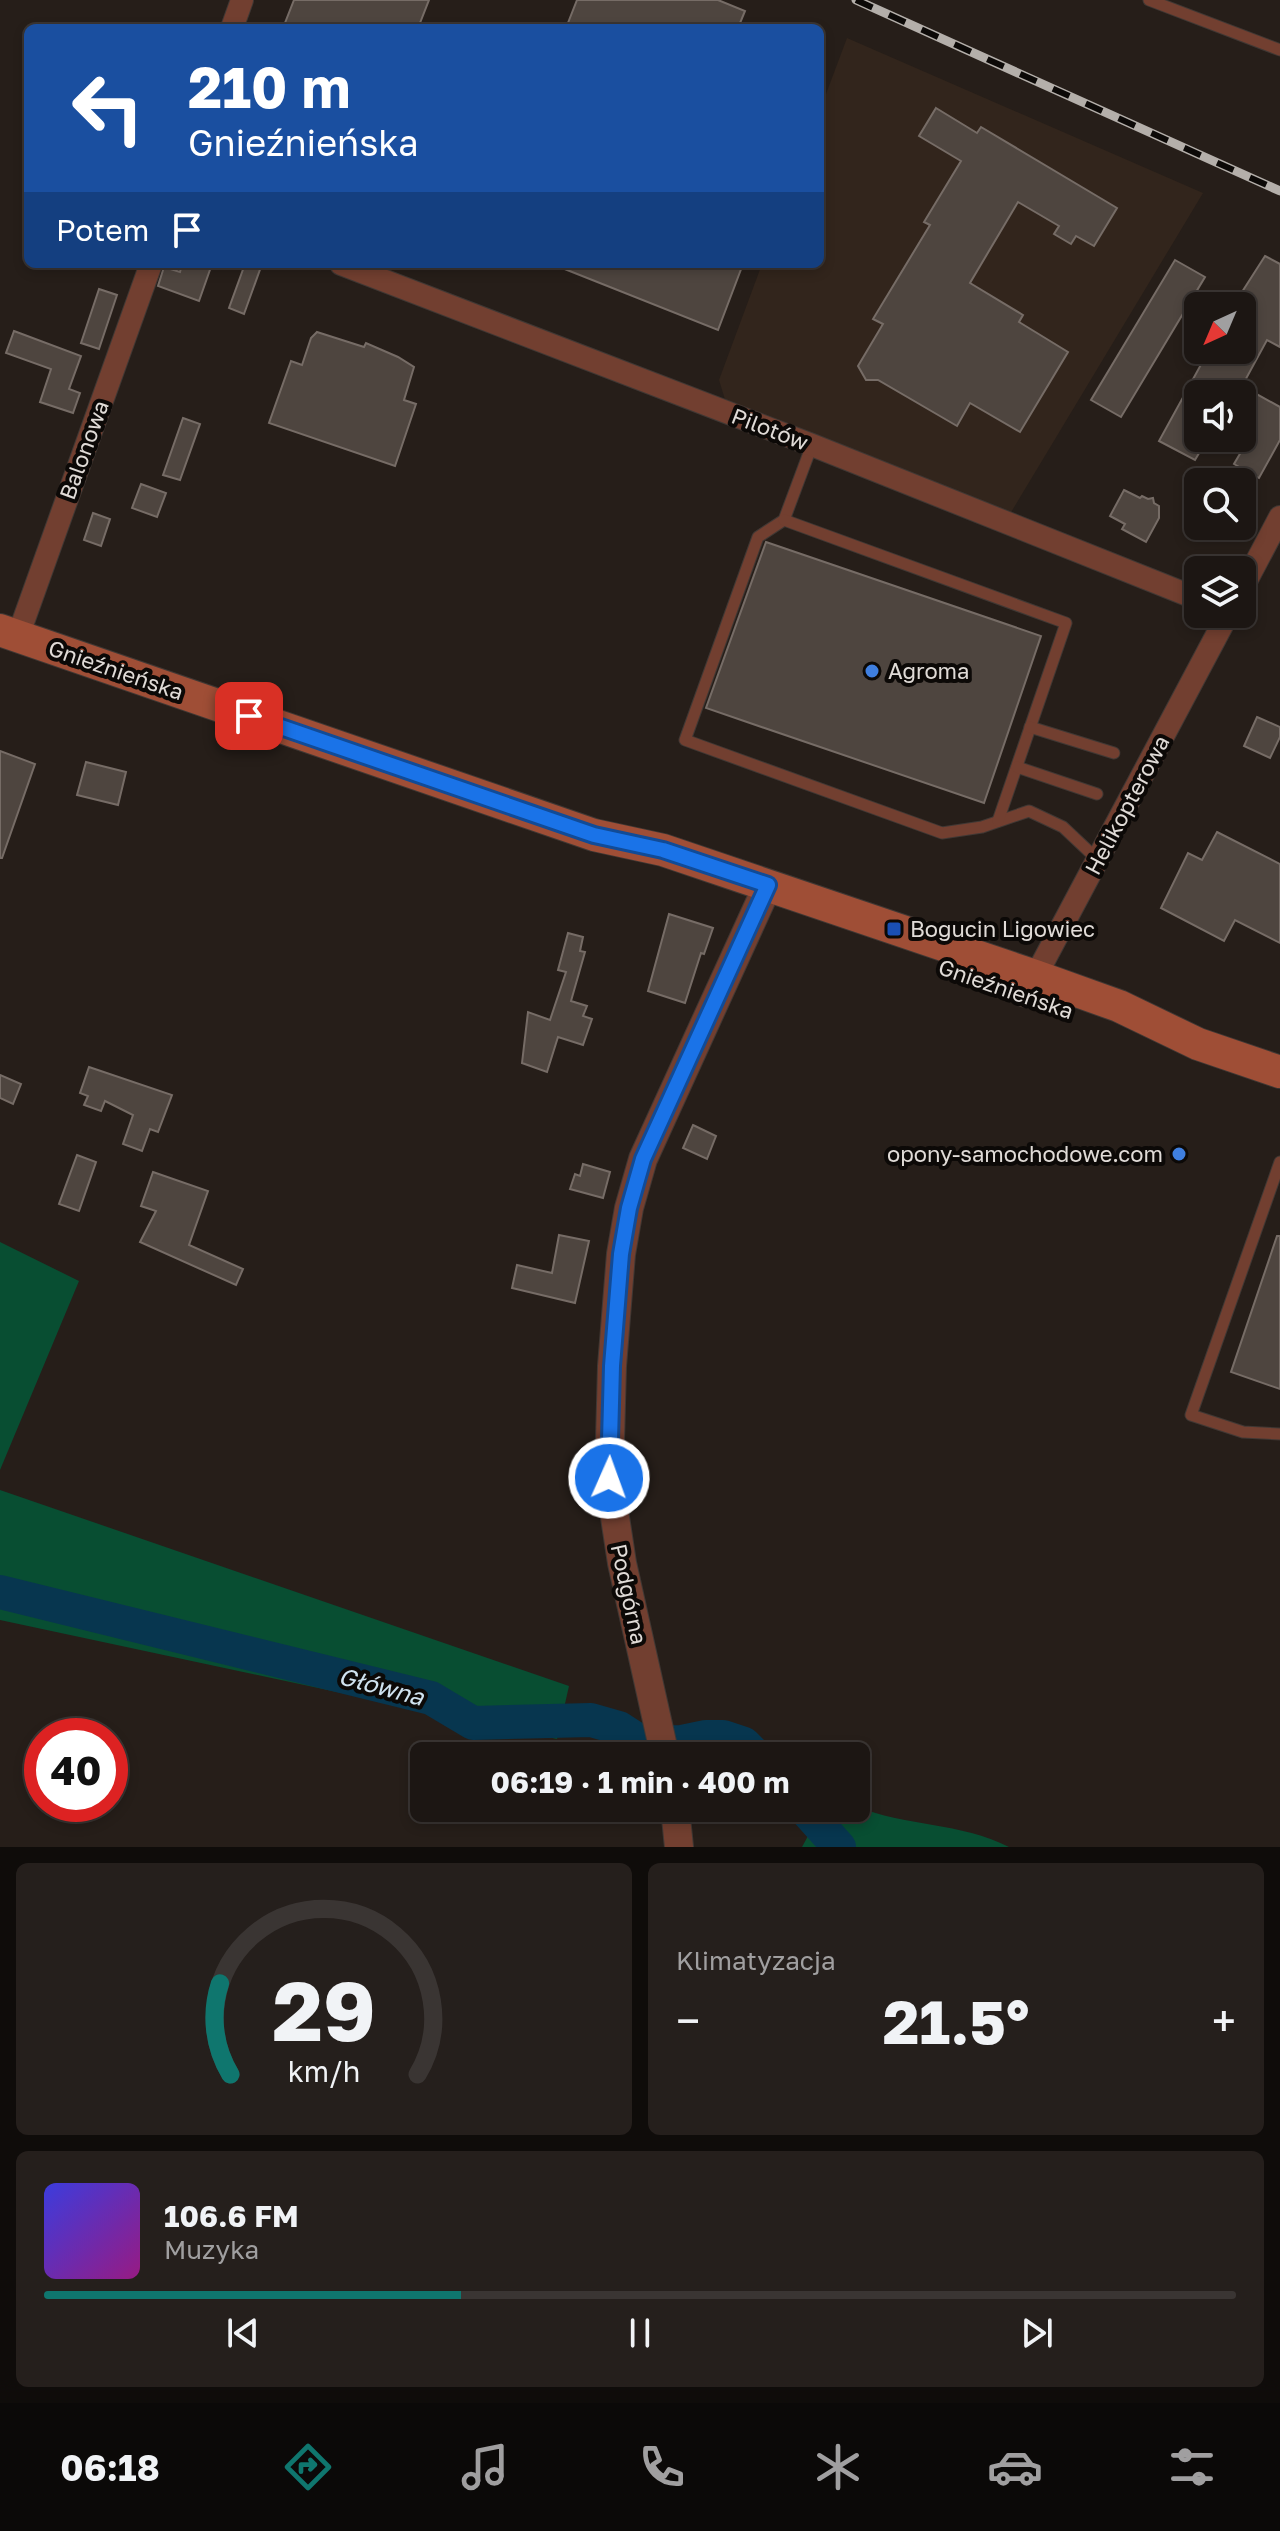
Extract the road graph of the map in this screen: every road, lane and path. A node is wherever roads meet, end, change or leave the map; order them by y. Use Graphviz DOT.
graph roads {
  1 [pos="242,0"];
  2 [pos="1149,0"];
  3 [pos="233,24"];
  4 [pos="1280,50"];
  5 [pos="149,268"];
  6 [pos="351,268"];
  7 [pos="812,445"];
  8 [pos="1280,517"];
  9 [pos="784,520"];
  10 [pos="1271,557"];
  11 [pos="1256,574"];
  12 [pos="1184,593"];
  13 [pos="1221,628"];
  14 [pos="9,633"];
  15 [pos="1030,727"];
  16 [pos="1114,753"];
  17 [pos="1017,767"];
  18 [pos="1097,794"];
  19 [pos="998,821"];
  20 [pos="1098,860"];
  21 [pos="764,894"];
  22 [pos="1030,986"];
  23 [pos="1280,1072"];
  24 [pos="1280,1162"];
  25 [pos="1280,1434"];
  26 [pos="661,1742"];
  27 [pos="676,1822"];
  28 [pos="679,1847"];
  1 -- 3 [label="street"];
  2 -- 4 [label="lane"];
  5 -- 14 [label="street, Balonowa"];
  6 -- 7 [label="street, Pilotów"];
  7 -- 9 [label="lane"];
  7 -- 12 [label="street, Pilotów"];
  8 -- 10 [label="street"];
  9 -- 15 [label="lane"];
  9 -- 19 [label="lane"];
  10 -- 11 [label="street"];
  13 -- 20 [label="street, Helikopterowa"];
  14 -- 21 [label="main road, Gnieźnieńska"];
  15 -- 16 [label="lane"];
  15 -- 17 [label="lane"];
  17 -- 18 [label="lane"];
  17 -- 19 [label="lane"];
  19 -- 20 [label="lane"];
  20 -- 22 [label="street, Helikopterowa"];
  21 -- 22 [label="main road, Gnieźnieńska"];
  21 -- 26 [label="street, Podgórna"];
  22 -- 23 [label="main road, Gnieźnieńska"];
  24 -- 25 [label="lane"];
  27 -- 28 [label="street"];
}
